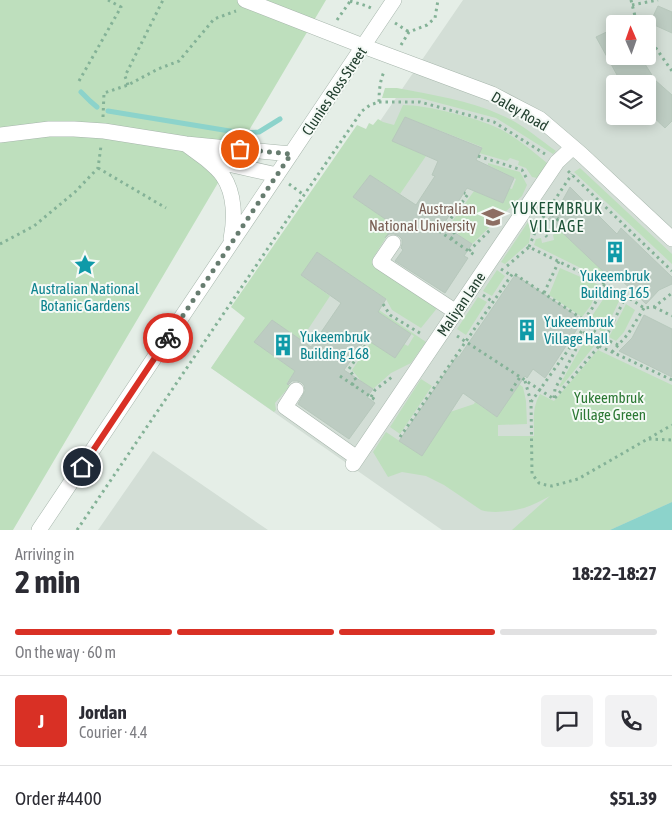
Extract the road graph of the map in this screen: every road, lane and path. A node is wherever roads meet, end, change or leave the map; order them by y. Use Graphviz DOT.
graph roads {
  1 [pos="108,0"];
  2 [pos="163,0"];
  3 [pos="351,0"];
  4 [pos="394,0"];
  5 [pos="438,0"];
  6 [pos="631,0"];
  7 [pos="658,0"];
  8 [pos="250,2"];
  9 [pos="632,5"];
  10 [pos="636,15"];
  11 [pos="409,32"];
  12 [pos="329,33"];
  13 [pos="363,46"];
  14 [pos="656,48"];
  15 [pos="672,71"];
  16 [pos="383,73"];
  17 [pos="79,81"];
  18 [pos="128,85"];
  19 [pos="379,102"];
  20 [pos="104,131"];
  21 [pos="0,135"];
  22 [pos="186,144"];
  23 [pos="573,147"];
  24 [pos="291,154"];
  25 [pos="478,156"];
  26 [pos="550,157"];
  27 [pos="206,158"];
  28 [pos="98,168"];
  29 [pos="564,168"];
  30 [pos="572,174"];
  31 [pos="277,175"];
  32 [pos="464,192"];
  33 [pos="535,195"];
  34 [pos="166,208"];
  35 [pos="552,214"];
  36 [pos="554,224"];
  37 [pos="538,225"];
  38 [pos="438,231"];
  39 [pos="547,237"];
  40 [pos="451,239"];
  41 [pos="672,239"];
  42 [pos="393,243"];
  43 [pos="0,244"];
  44 [pos="230,245"];
  45 [pos="529,247"];
  46 [pos="474,254"];
  47 [pos="559,261"];
  48 [pos="502,270"];
  49 [pos="672,271"];
  50 [pos="605,284"];
  51 [pos="544,293"];
  52 [pos="672,293"];
  53 [pos="485,296"];
  54 [pos="626,296"];
  55 [pos="493,302"];
  56 [pos="383,304"];
  57 [pos="654,307"];
  58 [pos="644,308"];
  59 [pos="456,312"];
  60 [pos="672,316"];
  61 [pos="584,320"];
  62 [pos="587,326"];
  63 [pos="444,329"];
  64 [pos="605,339"];
  65 [pos="465,341"];
  66 [pos="435,342"];
  67 [pos="367,343"];
  68 [pos="618,345"];
  69 [pos="599,346"];
  70 [pos="612,352"];
  71 [pos="340,376"];
  72 [pos="520,377"];
  73 [pos="525,380"];
  74 [pos="672,380"];
  75 [pos="352,385"];
  76 [pos="296,390"];
  77 [pos="540,390"];
  78 [pos="511,392"];
  79 [pos="374,399"];
  80 [pos="554,399"];
  81 [pos="531,402"];
  82 [pos="672,424"];
  83 [pos="400,437"];
  84 [pos="648,439"];
  85 [pos="672,440"];
  86 [pos="39,530"];
  87 [pos="77,530"];
  1 -- 17 [label="path"];
  2 -- 18 [label="path"];
  3 -- 12 [label="path"];
  4 -- 13 [label="street, Clunies Ross Street"];
  5 -- 11 [label="path"];
  6 -- 9 [label="path"];
  7 -- 9 [label="path"];
  8 -- 12 [label="street, Daley Road"];
  8 -- 18 [label="path"];
  9 -- 10 [label="path"];
  12 -- 13 [label="street, Daley Road"];
  13 -- 23 [label="street, Daley Road"];
  13 -- 24 [label="street, Clunies Ross Street"];
  14 -- 15 [label="path"];
  16 -- 19 [label="path"];
  18 -- 20 [label="path"];
  19 -- 26 [label="path"];
  19 -- 87 [label="path"];
  20 -- 21 [label="street"];
  20 -- 22 [label="street"];
  20 -- 28 [label="path"];
  22 -- 24 [label="street"];
  22 -- 27 [label="street"];
  23 -- 33 [label="street, Maliyan Lane"];
  23 -- 41 [label="street, Daley Road"];
  24 -- 31 [label="street, Clunies Ross Street"];
  25 -- 33 [label="path"];
  27 -- 31 [label="street"];
  27 -- 44 [label="street"];
  28 -- 34 [label="path"];
  28 -- 43 [label="path"];
  29 -- 30 [label="path"];
  30 -- 37 [label="path"];
  30 -- 49 [label="path"];
  31 -- 44 [label="street, Clunies Ross Street"];
  32 -- 40 [label="path"];
  33 -- 59 [label="street, Maliyan Lane"];
  35 -- 36 [label="path"];
  37 -- 39 [label="path"];
  37 -- 45 [label="path"];
  38 -- 40 [label="path"];
  40 -- 46 [label="path"];
  42 -- 59 [label="street"];
  44 -- 86 [label="street, Clunies Ross Street"];
  45 -- 47 [label="path"];
  45 -- 48 [label="path"];
  47 -- 50 [label="path"];
  47 -- 51 [label="path"];
  50 -- 54 [label="path"];
  50 -- 61 [label="path"];
  51 -- 55 [label="path"];
  51 -- 61 [label="path"];
  52 -- 57 [label="path"];
  53 -- 55 [label="path"];
  54 -- 58 [label="path"];
  54 -- 64 [label="path"];
  55 -- 65 [label="path"];
  56 -- 66 [label="path"];
  57 -- 58 [label="path"];
  57 -- 60 [label="path"];
  58 -- 68 [label="path"];
  59 -- 63 [label="street, Maliyan Lane"];
  61 -- 62 [label="path"];
  62 -- 64 [label="path"];
  62 -- 77 [label="path"];
  62 -- 80 [label="path"];
  63 -- 65 [label="path"];
  63 -- 66 [label="street, Maliyan Lane"];
  64 -- 68 [label="path"];
  64 -- 69 [label="path"];
  65 -- 72 [label="path"];
  65 -- 83 [label="path"];
  66 -- 76 [label="street, Maliyan Lane"];
  67 -- 75 [label="path"];
  68 -- 70 [label="path"];
  69 -- 70 [label="path"];
  69 -- 80 [label="path"];
  70 -- 74 [label="path"];
  71 -- 75 [label="path"];
  72 -- 73 [label="path"];
  72 -- 78 [label="path"];
  73 -- 77 [label="path"];
  73 -- 81 [label="path"];
  75 -- 79 [label="path"];
  77 -- 80 [label="path"];
  77 -- 81 [label="path"];
  81 -- 84 [label="path"];
  82 -- 84 [label="path"];
  84 -- 85 [label="path"];
}
